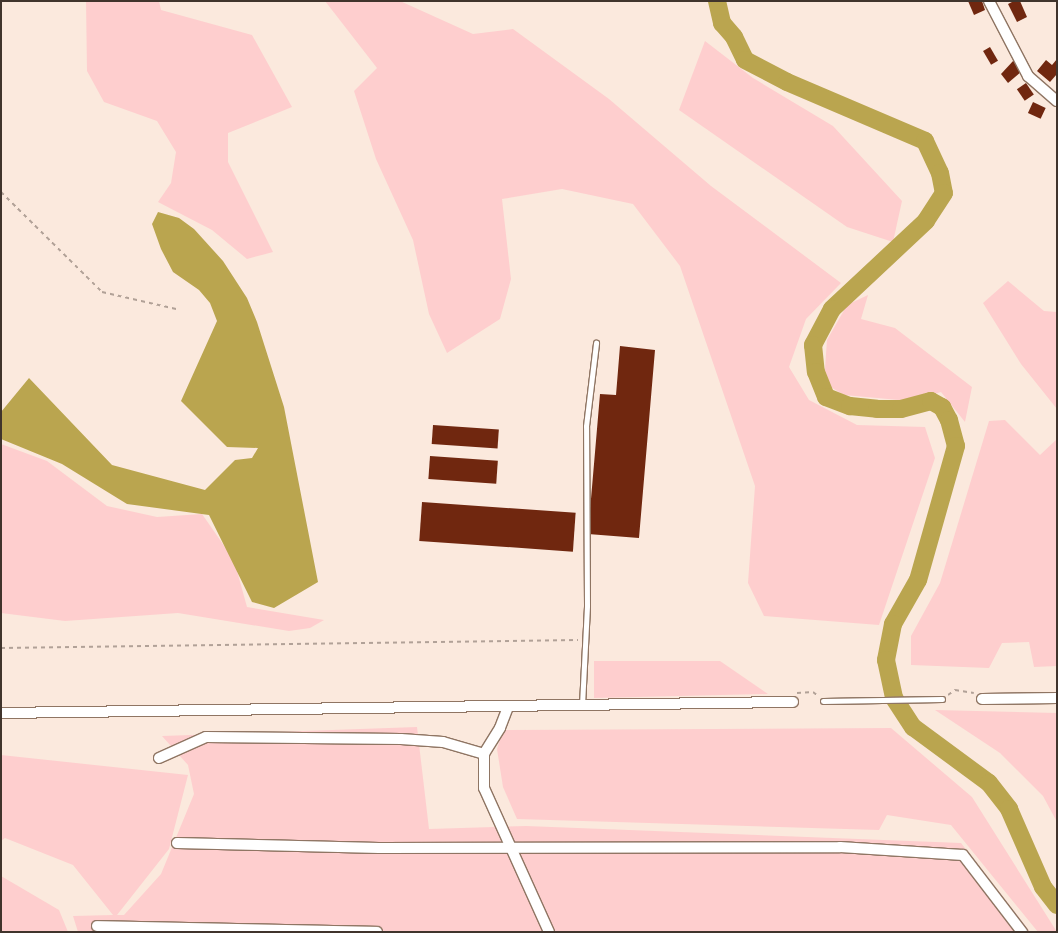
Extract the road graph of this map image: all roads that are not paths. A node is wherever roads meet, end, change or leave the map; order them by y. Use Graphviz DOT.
graph roads {
  1 [pos="989,1"];
  2 [pos="1057,101"];
  3 [pos="596,343"];
  4 [pos="1057,698"];
  5 [pos="942,699"];
  6 [pos="982,699"];
  7 [pos="823,701"];
  8 [pos="793,702"];
  9 [pos="582,706"];
  10 [pos="508,707"];
  11 [pos="1,713"];
  12 [pos="484,754"];
  13 [pos="159,758"];
  14 [pos="177,843"];
  15 [pos="512,847"];
  16 [pos="97,926"];
  17 [pos="377,932"];
  18 [pos="549,932"];
  19 [pos="1022,932"];
  1 -- 2 [label="street"];
  3 -- 9 [label="lane"];
  4 -- 6 [label="street"];
  5 -- 7 [label="lane"];
  8 -- 9 [label="street"];
  9 -- 10 [label="street"];
  10 -- 11 [label="street"];
  10 -- 12 [label="street"];
  12 -- 13 [label="street"];
  12 -- 15 [label="street"];
  14 -- 15 [label="street"];
  15 -- 18 [label="street"];
  15 -- 19 [label="street"];
  16 -- 17 [label="street"];
}
